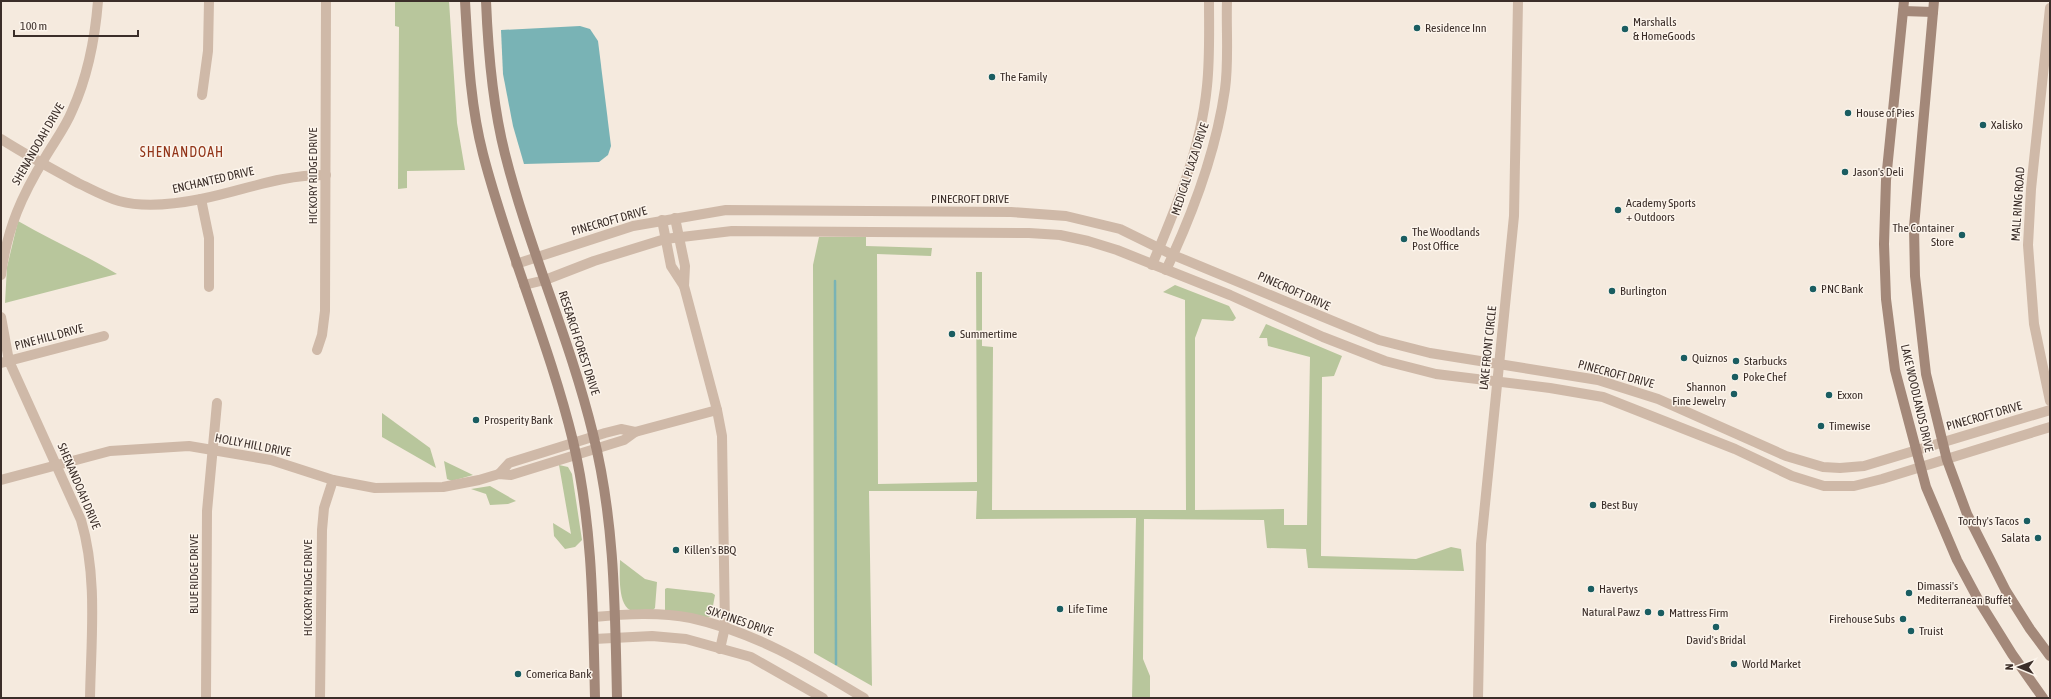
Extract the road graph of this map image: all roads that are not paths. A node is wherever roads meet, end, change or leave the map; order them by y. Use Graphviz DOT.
graph roads {
  1 [pos="98,1"];
  2 [pos="209,1"];
  3 [pos="326,1"];
  4 [pos="465,1"];
  5 [pos="482,1"];
  6 [pos="486,1"];
  7 [pos="1209,1"];
  8 [pos="1227,1"];
  9 [pos="1518,1"];
  10 [pos="1918,1"];
  11 [pos="1934,1"];
  12 [pos="1904,6"];
  13 [pos="2050,8"];
  14 [pos="1916,12"];
  15 [pos="1933,12"];
  16 [pos="486,13"];
  17 [pos="202,95"];
  18 [pos="1,139"];
  19 [pos="41,164"];
  20 [pos="326,175"];
  21 [pos="201,199"];
  22 [pos="675,218"];
  23 [pos="662,220"];
  24 [pos="679,238"];
  25 [pos="665,239"];
  26 [pos="1160,248"];
  27 [pos="1173,255"];
  28 [pos="537,257"];
  29 [pos="2,260"];
  30 [pos="516,264"];
  31 [pos="1152,265"];
  32 [pos="1166,270"];
  33 [pos="1,274"];
  34 [pos="545,280"];
  35 [pos="524,285"];
  36 [pos="684,286"];
  37 [pos="209,287"];
  38 [pos="1,317"];
  39 [pos="104,336"];
  40 [pos="317,350"];
  41 [pos="5,362"];
  42 [pos="1500,364"];
  43 [pos="1498,381"];
  44 [pos="2050,402"];
  45 [pos="217,403"];
  46 [pos="717,410"];
  47 [pos="2050,410"];
  48 [pos="2050,427"];
  49 [pos="635,432"];
  50 [pos="594,436"];
  51 [pos="1943,441"];
  52 [pos="573,442"];
  53 [pos="596,448"];
  54 [pos="212,450"];
  55 [pos="1915,450"];
  56 [pos="576,456"];
  57 [pos="1947,460"];
  58 [pos="56,465"];
  59 [pos="1920,469"];
  60 [pos="499,474"];
  61 [pos="1,480"];
  62 [pos="333,480"];
  63 [pos="616,615"];
  64 [pos="594,617"];
  65 [pos="725,627"];
  66 [pos="616,638"];
  67 [pos="594,639"];
  68 [pos="720,649"];
  69 [pos="2050,656"];
  70 [pos="90,698"];
  71 [pos="206,698"];
  72 [pos="320,698"];
  73 [pos="595,698"];
  74 [pos="617,698"];
  75 [pos="823,698"];
  76 [pos="864,698"];
  77 [pos="1478,698"];
  78 [pos="2043,698"];
  1 -- 19 [label="street, SHENANDOAH DRIVE"];
  2 -- 17 [label="street"];
  3 -- 20 [label="street, HICKORY RIDGE DRIVE"];
  4 -- 30 [label="main road"];
  5 -- 16 [label="main road"];
  6 -- 16 [label="main road, RESEARCH FOREST DRIVE"];
  7 -- 26 [label="street, MEDICAL PLAZA DRIVE"];
  8 -- 27 [label="street, MEDICAL PLAZA DRIVE"];
  9 -- 42 [label="street, LAKE FRONT CIRCLE"];
  10 -- 14 [label="main road"];
  11 -- 15 [label="main road, LAKE WOODLANDS DRIVE"];
  12 -- 14 [label="main road"];
  12 -- 55 [label="main road, LAKE WOODLANDS DRIVE"];
  13 -- 44 [label="street, MALL RING ROAD"];
  14 -- 15 [label="main road"];
  15 -- 51 [label="main road, LAKE WOODLANDS DRIVE"];
  16 -- 28 [label="main road, RESEARCH FOREST DRIVE"];
  18 -- 19 [label="street, ENCHANTED DRIVE"];
  19 -- 21 [label="street, ENCHANTED DRIVE"];
  19 -- 29 [label="street, SHENANDOAH DRIVE"];
  20 -- 21 [label="street, ENCHANTED DRIVE"];
  20 -- 40 [label="street, HICKORY RIDGE DRIVE"];
  21 -- 37 [label="street"];
  22 -- 23 [label="street, PINECROFT DRIVE"];
  22 -- 24 [label="street"];
  22 -- 26 [label="street, PINECROFT DRIVE"];
  23 -- 25 [label="street"];
  23 -- 28 [label="street, PINECROFT DRIVE"];
  24 -- 25 [label="street"];
  24 -- 31 [label="street"];
  24 -- 36 [label="street"];
  25 -- 34 [label="street"];
  25 -- 36 [label="street"];
  26 -- 27 [label="street, PINECROFT DRIVE"];
  26 -- 31 [label="street, MEDICAL PLAZA DRIVE"];
  27 -- 32 [label="street, MEDICAL PLAZA DRIVE"];
  27 -- 42 [label="street, PINECROFT DRIVE"];
  28 -- 30 [label="street, PINECROFT DRIVE"];
  28 -- 34 [label="main road, RESEARCH FOREST DRIVE"];
  29 -- 33 [label="street, SHENANDOAH DRIVE"];
  30 -- 35 [label="main road"];
  31 -- 32 [label="street"];
  32 -- 43 [label="street"];
  34 -- 35 [label="street"];
  34 -- 50 [label="main road, RESEARCH FOREST DRIVE"];
  35 -- 52 [label="main road"];
  36 -- 46 [label="street"];
  38 -- 41 [label="street, SHENANDOAH DRIVE"];
  39 -- 41 [label="street, PINE HILL DRIVE"];
  41 -- 58 [label="street, SHENANDOAH DRIVE"];
  42 -- 43 [label="street, LAKE FRONT CIRCLE"];
  42 -- 55 [label="street, PINECROFT DRIVE"];
  43 -- 59 [label="street"];
  43 -- 77 [label="street, LAKE FRONT CIRCLE"];
  45 -- 54 [label="street, BLUE RIDGE DRIVE"];
  46 -- 49 [label="street"];
  46 -- 65 [label="street"];
  47 -- 51 [label="street, PINECROFT DRIVE"];
  48 -- 57 [label="street"];
  49 -- 50 [label="street, HOLLY HILL DRIVE"];
  49 -- 53 [label="street, HOLLY HILL DRIVE"];
  50 -- 52 [label="street, HOLLY HILL DRIVE"];
  50 -- 53 [label="main road, RESEARCH FOREST DRIVE"];
  51 -- 55 [label="street, PINECROFT DRIVE"];
  51 -- 57 [label="main road, LAKE WOODLANDS DRIVE"];
  52 -- 56 [label="main road"];
  52 -- 60 [label="street, HOLLY HILL DRIVE"];
  53 -- 56 [label="street, HOLLY HILL DRIVE"];
  53 -- 63 [label="main road, RESEARCH FOREST DRIVE"];
  54 -- 58 [label="street, HOLLY HILL DRIVE"];
  54 -- 62 [label="street, HOLLY HILL DRIVE"];
  54 -- 71 [label="street, BLUE RIDGE DRIVE"];
  55 -- 59 [label="main road, LAKE WOODLANDS DRIVE"];
  56 -- 60 [label="street, HOLLY HILL DRIVE"];
  56 -- 64 [label="main road"];
  57 -- 59 [label="street"];
  57 -- 69 [label="main road, LAKE WOODLANDS DRIVE"];
  58 -- 61 [label="street, HOLLY HILL DRIVE"];
  58 -- 70 [label="street, SHENANDOAH DRIVE"];
  59 -- 78 [label="main road, LAKE WOODLANDS DRIVE"];
  60 -- 62 [label="street, HOLLY HILL DRIVE"];
  62 -- 72 [label="street, HICKORY RIDGE DRIVE"];
  63 -- 64 [label="street, SIX PINES DRIVE"];
  63 -- 65 [label="street, SIX PINES DRIVE"];
  63 -- 66 [label="main road, RESEARCH FOREST DRIVE"];
  64 -- 67 [label="main road"];
  65 -- 68 [label="street"];
  65 -- 76 [label="street, SIX PINES DRIVE"];
  66 -- 67 [label="street"];
  66 -- 68 [label="street"];
  66 -- 74 [label="main road, RESEARCH FOREST DRIVE"];
  67 -- 73 [label="main road"];
  68 -- 75 [label="street"];
}
